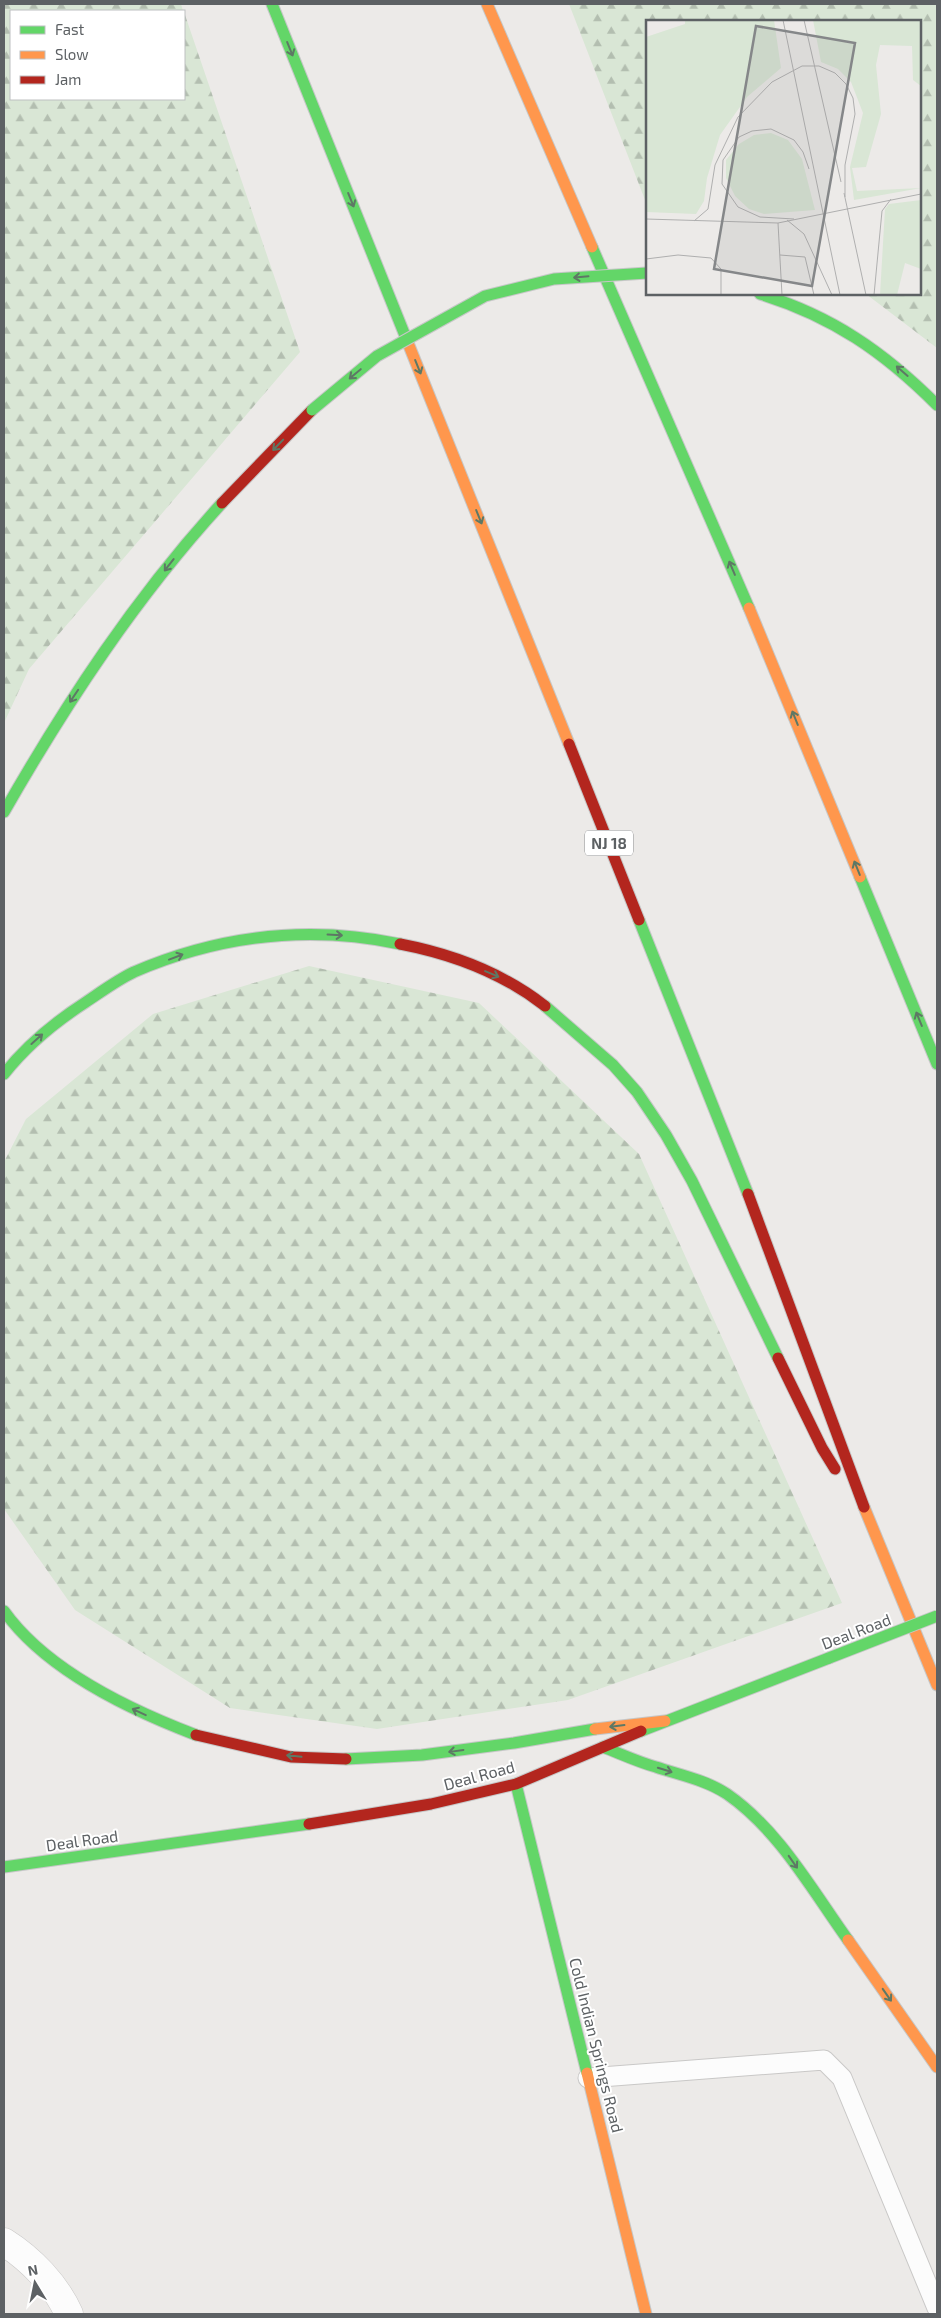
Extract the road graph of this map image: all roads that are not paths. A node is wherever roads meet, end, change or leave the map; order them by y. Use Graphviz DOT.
graph roads {
  1 [pos="272,4"];
  2 [pos="487,4"];
  3 [pos="646,272"];
  4 [pos="763,295"];
  5 [pos="937,405"];
  6 [pos="4,812"];
  7 [pos="937,1064"];
  8 [pos="4,1074"];
  9 [pos="875,1537"];
  10 [pos="4,1611"];
  11 [pos="937,1616"];
  12 [pos="937,1685"];
  13 [pos="665,1720"];
  14 [pos="603,1747"];
  15 [pos="516,1784"];
  16 [pos="4,1867"];
  17 [pos="937,2067"];
  18 [pos="588,2078"];
  19 [pos="4,2242"];
  20 [pos="937,2308"];
  21 [pos="69,2314"];
  22 [pos="646,2314"];
  1 -- 9 [label="main road, NJ 18, one-way"];
  7 -- 2 [label="main road, one-way"];
  3 -- 6 [label="main road, one-way, bridge"];
  5 -- 4 [label="main road, one-way"];
  8 -- 9 [label="main road, one-way"];
  9 -- 12 [label="main road, NJ 18"];
  13 -- 10 [label="main road, one-way"];
  11 -- 13 [label="main road, Deal Road, bridge"];
  13 -- 14 [label="main road, Deal Road"];
  14 -- 15 [label="main road, Deal Road"];
  14 -- 17 [label="main road, one-way"];
  15 -- 16 [label="main road, Deal Road"];
  15 -- 18 [label="main road, Cold Indian Springs Road"];
  18 -- 20 [label="lane"];
  18 -- 22 [label="main road, Cold Indian Springs Road"];
  19 -- 21 [label="street"];
}
